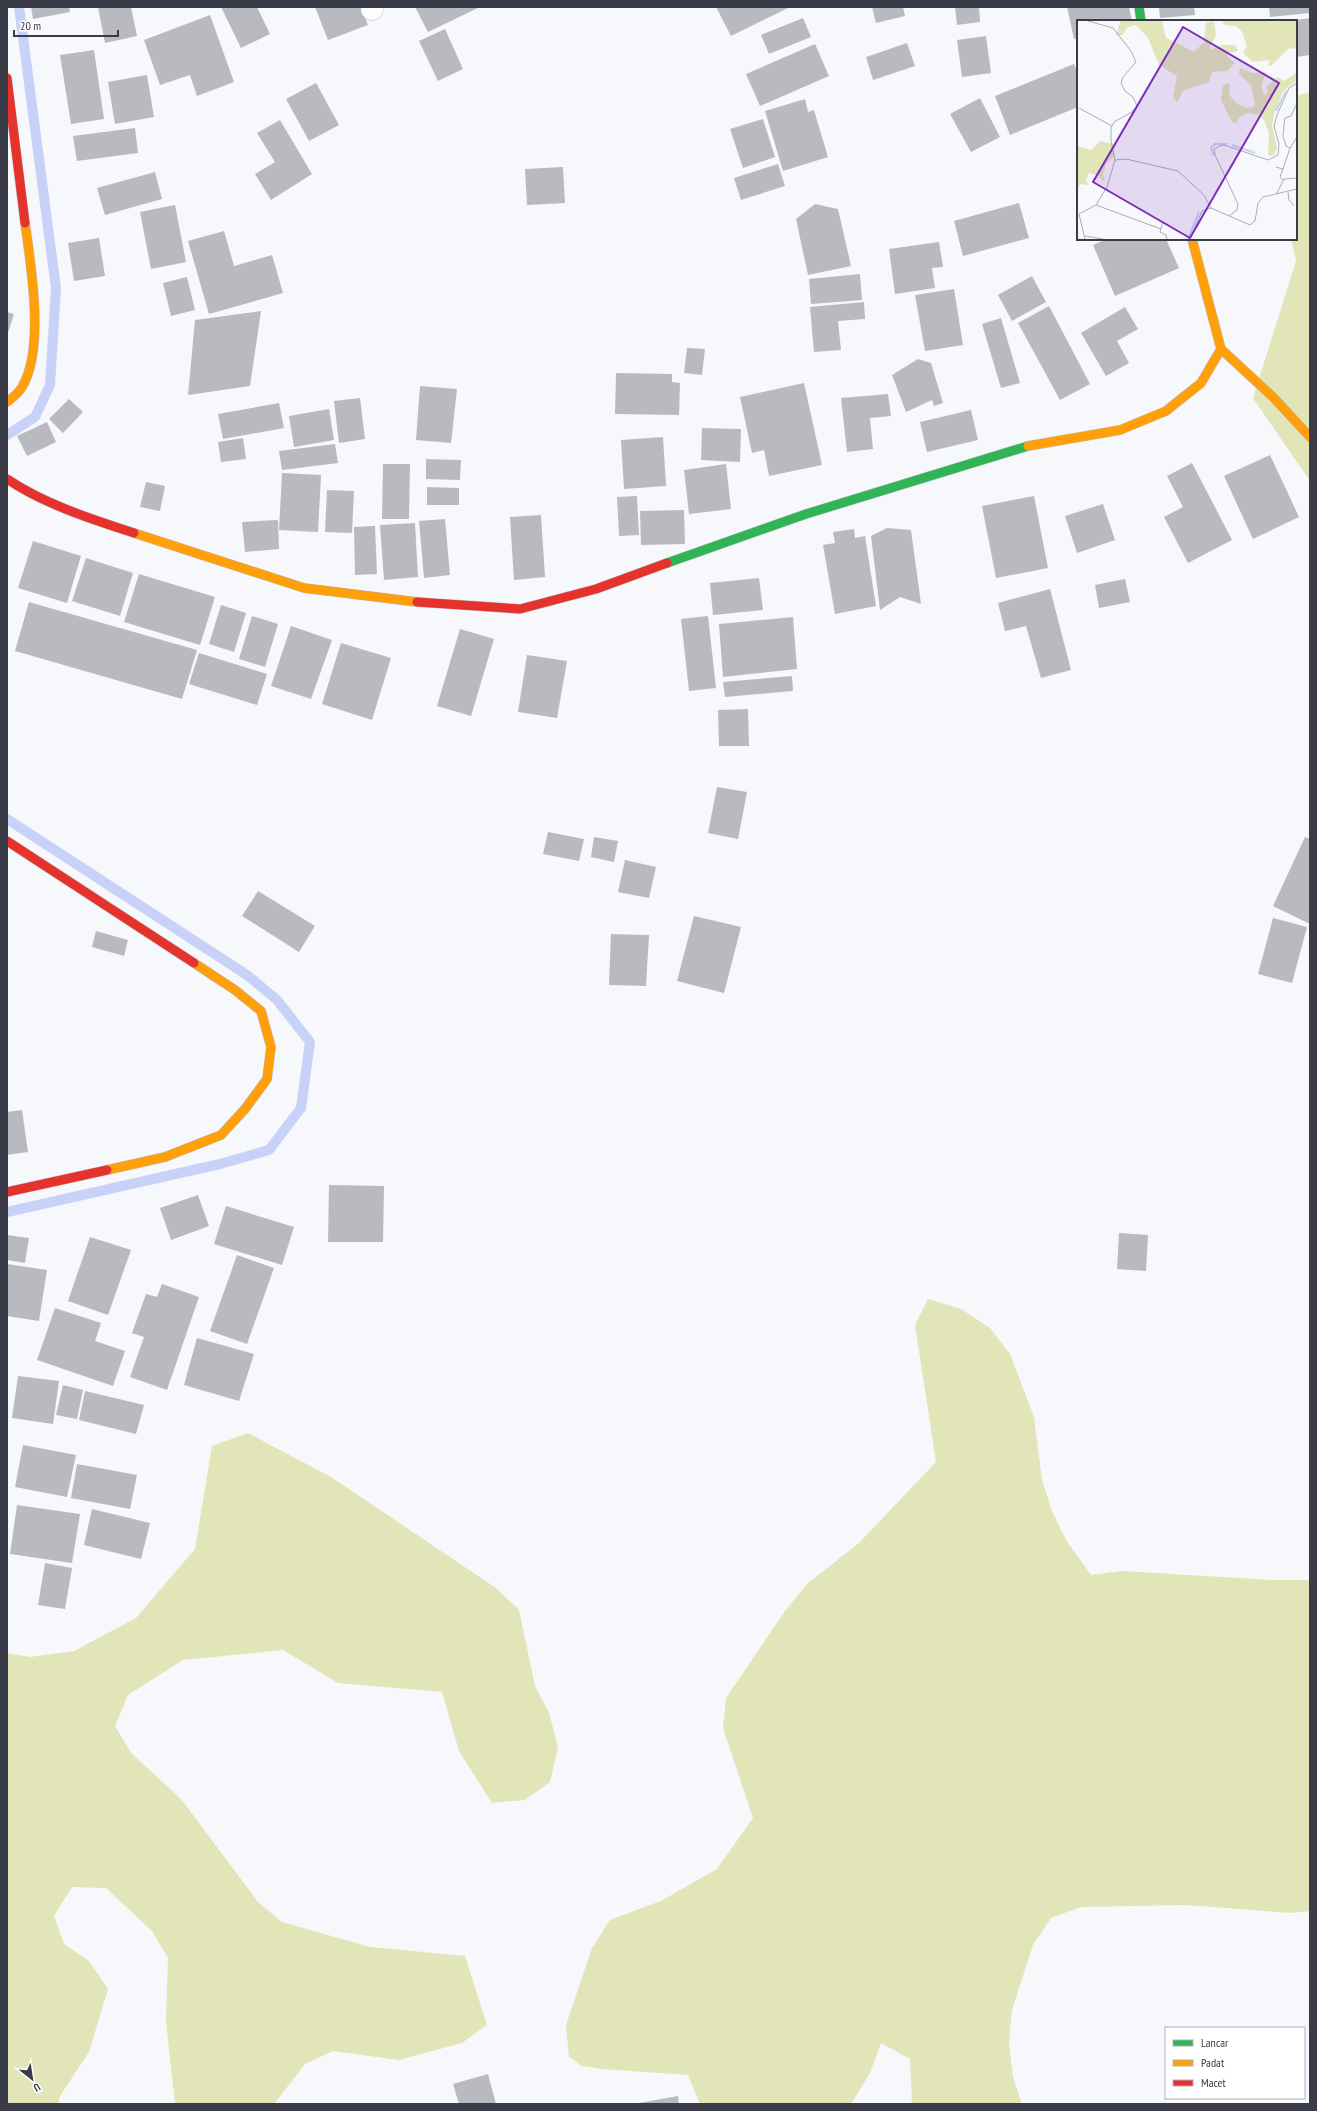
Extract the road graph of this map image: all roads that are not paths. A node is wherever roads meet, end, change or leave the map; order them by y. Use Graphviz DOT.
graph roads {
  1 [pos="1140,7"];
  2 [pos="1141,20"];
  3 [pos="7,78"];
  4 [pos="1192,240"];
  5 [pos="1221,349"];
  6 [pos="7,402"];
  7 [pos="1310,437"];
  8 [pos="7,479"];
  9 [pos="7,841"];
  10 [pos="7,1192"];
  1 -- 2 [label="street"];
  3 -- 6 [label="street"];
  4 -- 5 [label="street"];
  5 -- 7 [label="street"];
  5 -- 8 [label="street"];
  9 -- 10 [label="street"];
}
